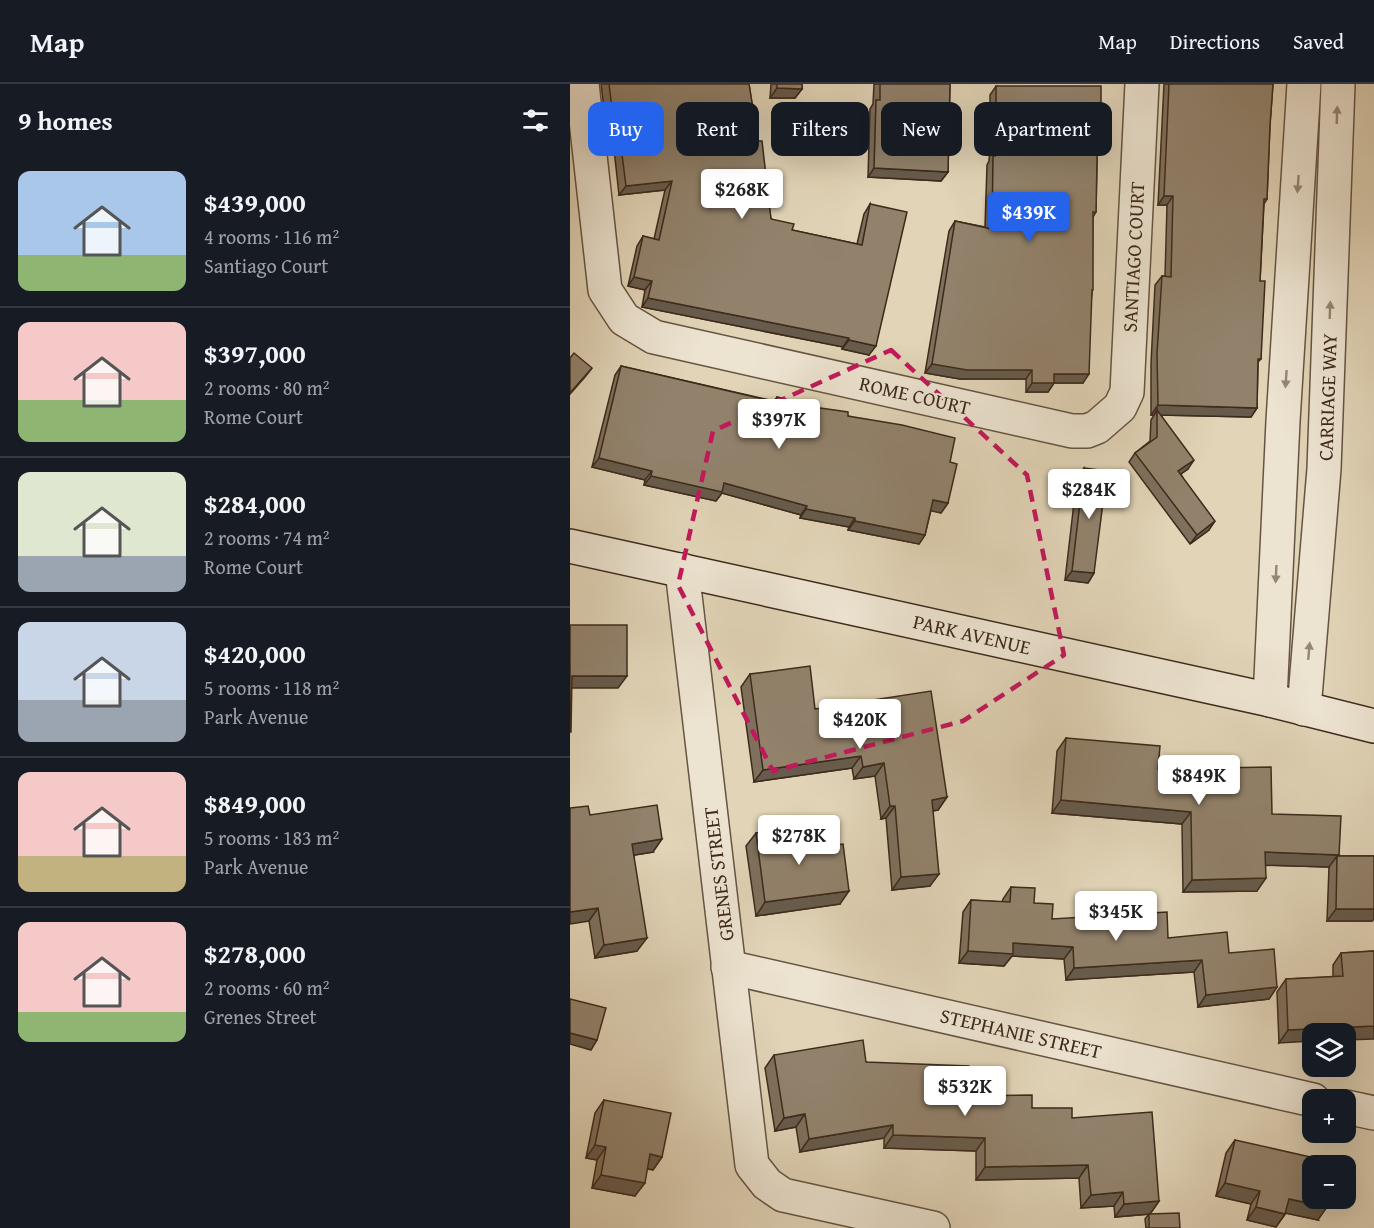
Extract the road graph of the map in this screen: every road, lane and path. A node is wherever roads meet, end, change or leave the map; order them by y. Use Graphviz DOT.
graph roads {
  1 [pos="582,84"];
  2 [pos="1142,84"];
  3 [pos="1304,84"];
  4 [pos="1338,84"];
  5 [pos="1103,421"];
  6 [pos="570,546"];
  7 [pos="682,570"];
  8 [pos="1270,700"];
  9 [pos="1304,709"];
  10 [pos="1374,726"];
  11 [pos="728,967"];
  12 [pos="1302,1097"];
  13 [pos="1356,1109"];
  14 [pos="1374,1113"];
  15 [pos="933,1228"];
  1 -- 5 [label="street, ROME COURT"];
  2 -- 5 [label="street, SANTIAGO COURT"];
  3 -- 8 [label="street, CARRIAGE WAY, one-way"];
  9 -- 4 [label="street, CARRIAGE WAY, one-way"];
  6 -- 7 [label="street, PARK AVENUE"];
  7 -- 8 [label="street, PARK AVENUE"];
  7 -- 11 [label="street, GRENES STREET"];
  8 -- 9 [label="street, PARK AVENUE"];
  9 -- 10 [label="street, PARK AVENUE"];
  11 -- 12 [label="street, STEPHANIE STREET"];
  11 -- 15 [label="street, GRENES STREET"];
  13 -- 14 [label="street"];
}
